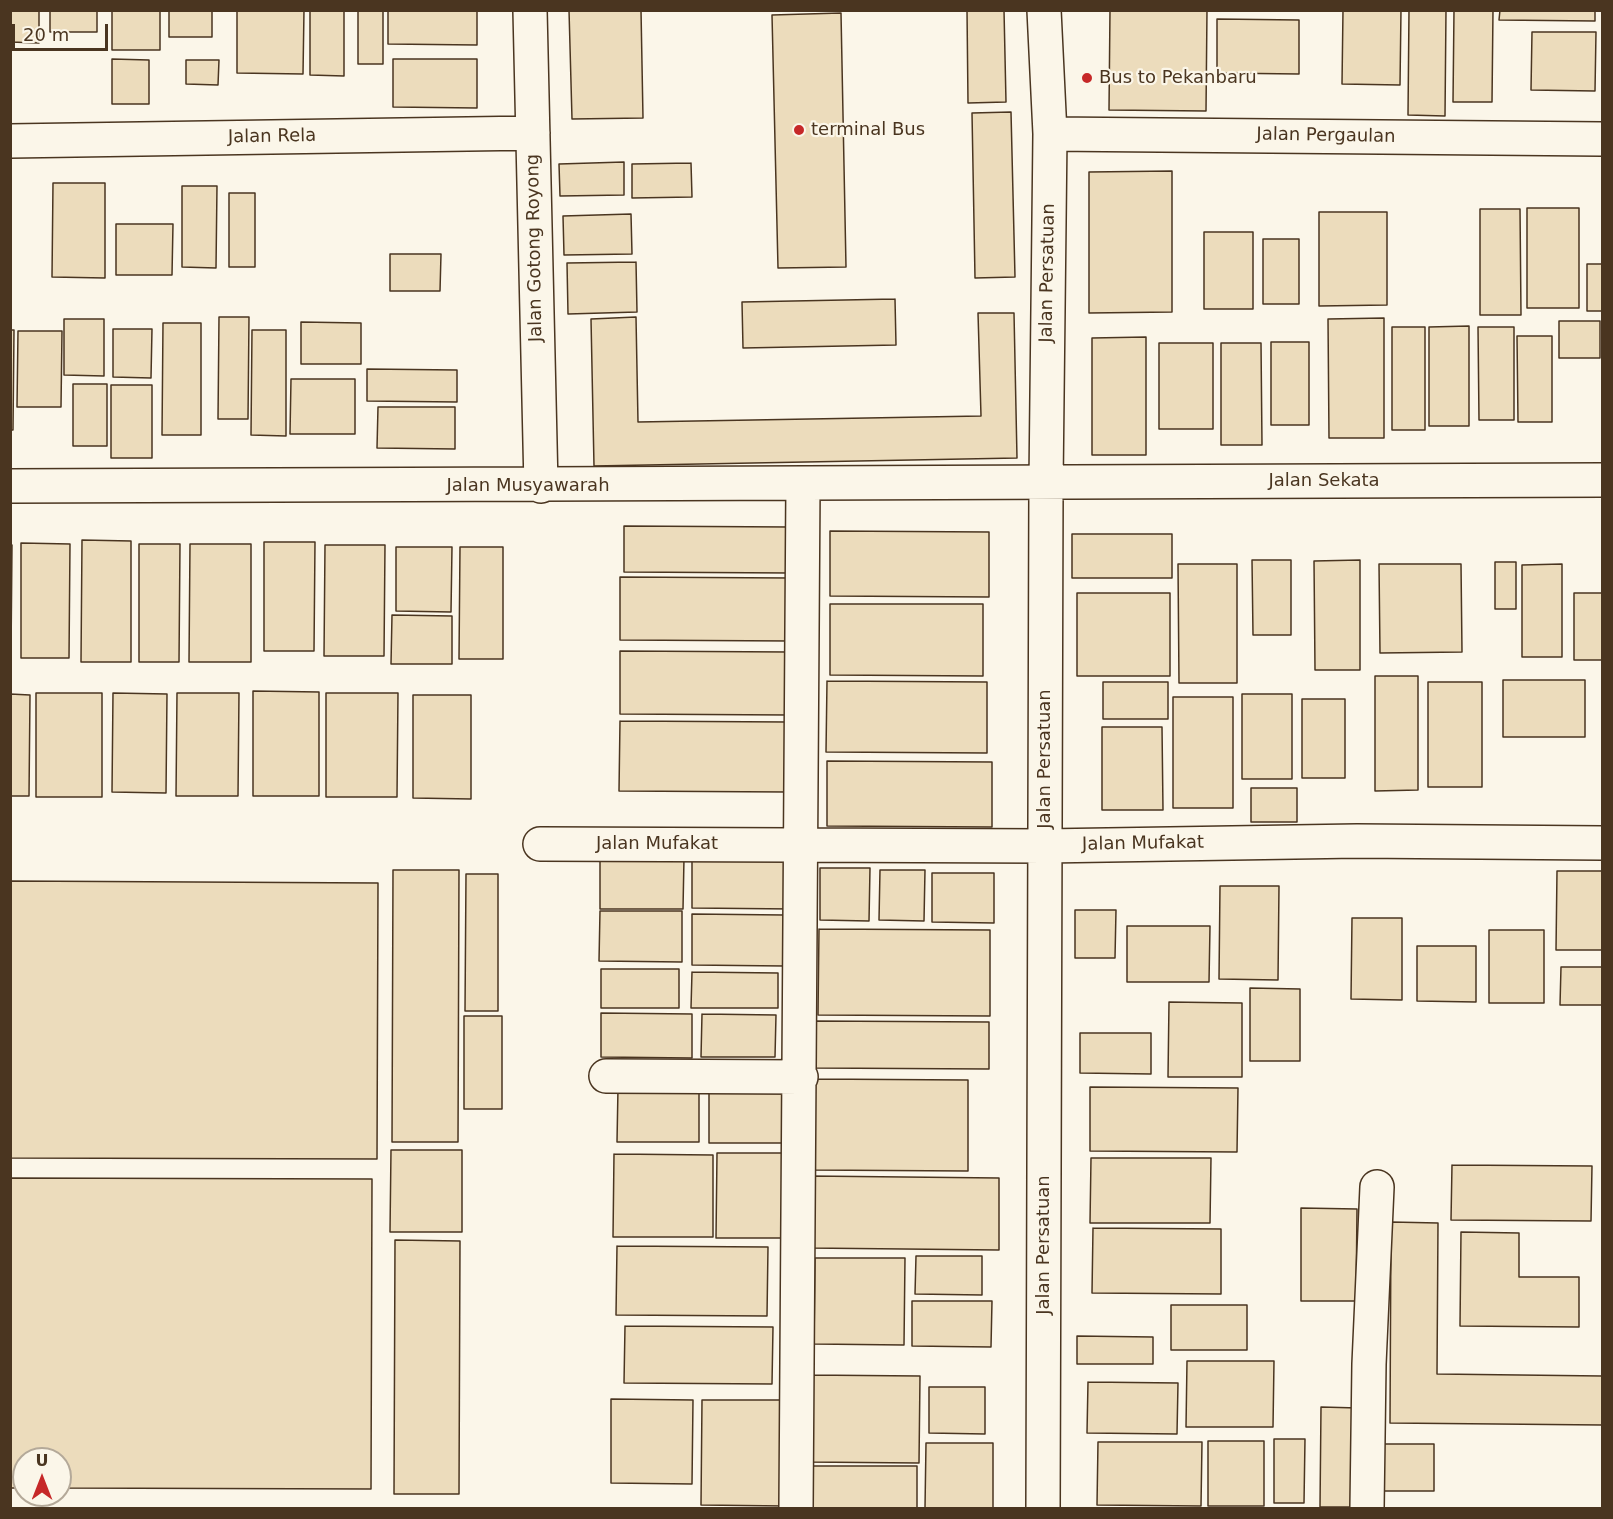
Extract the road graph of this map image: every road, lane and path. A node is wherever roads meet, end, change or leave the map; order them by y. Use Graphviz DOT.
graph roads {
  1 [pos="530,10"];
  2 [pos="1044,10"];
  3 [pos="533,133"];
  4 [pos="1050,134"];
  5 [pos="1602,139"];
  6 [pos="10,141"];
  7 [pos="1602,480"];
  8 [pos="1046,483"];
  9 [pos="803,484"];
  10 [pos="10,486"];
  11 [pos="541,486"];
  12 [pos="1602,843"];
  13 [pos="540,844"];
  14 [pos="800,845"];
  15 [pos="1045,846"];
  16 [pos="606,1076"];
  17 [pos="801,1077"];
  18 [pos="1377,1188"];
  19 [pos="796,1509"];
  20 [pos="1043,1509"];
  21 [pos="1367,1509"];
  1 -- 3 [label="street, Jalan Gotong Royong"];
  2 -- 4 [label="street, Jalan Persatuan"];
  3 -- 6 [label="street, Jalan Rela"];
  3 -- 11 [label="street, Jalan Gotong Royong"];
  4 -- 5 [label="street, Jalan Pergaulan"];
  4 -- 8 [label="street, Jalan Persatuan"];
  7 -- 8 [label="street, Jalan Sekata"];
  8 -- 9 [label="street, Jalan Musyawarah"];
  8 -- 15 [label="street, Jalan Persatuan"];
  9 -- 11 [label="street, Jalan Musyawarah"];
  9 -- 14 [label="street"];
  10 -- 11 [label="street, Jalan Musyawarah"];
  12 -- 15 [label="street, Jalan Mufakat"];
  13 -- 14 [label="street, Jalan Mufakat"];
  14 -- 15 [label="street, Jalan Mufakat"];
  14 -- 17 [label="street"];
  15 -- 20 [label="street, Jalan Persatuan"];
  16 -- 17 [label="street"];
  17 -- 19 [label="street"];
  18 -- 21 [label="street"];
}
